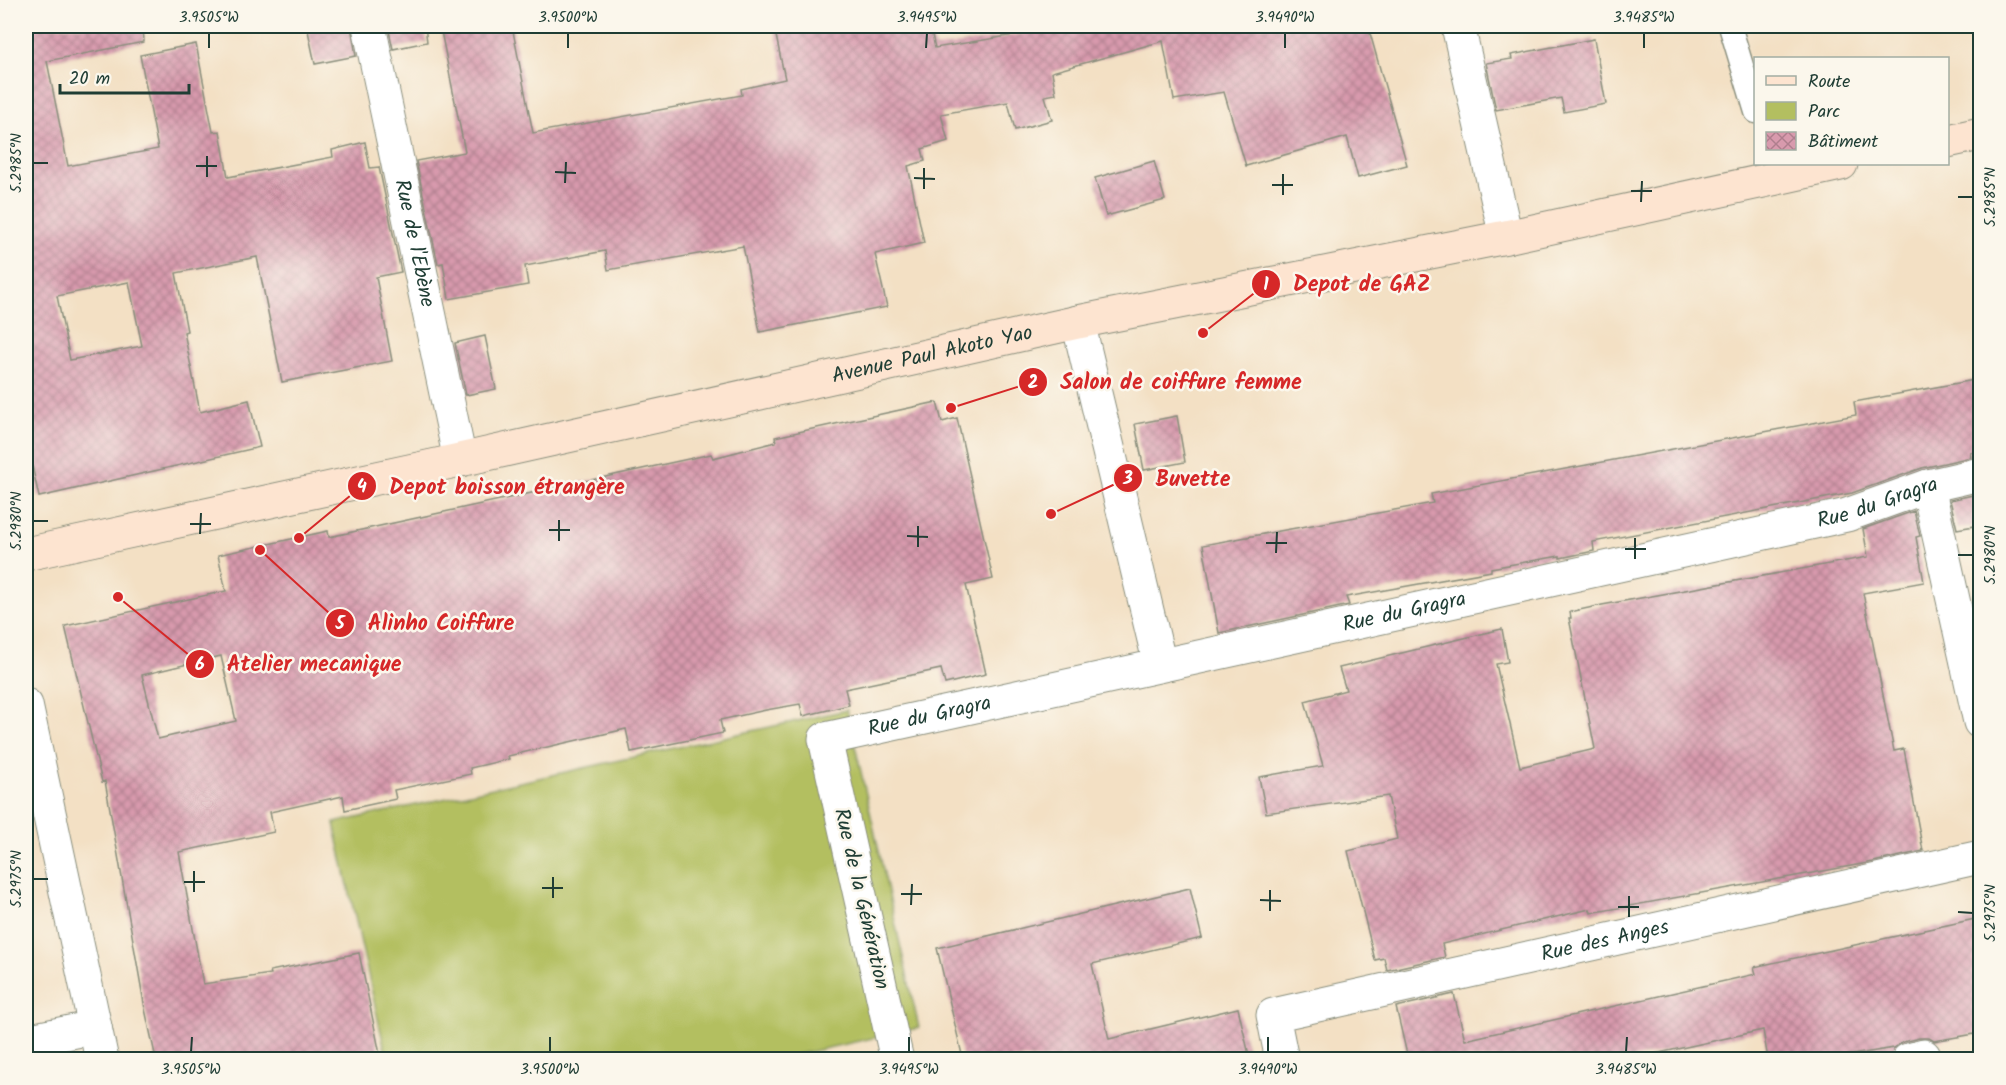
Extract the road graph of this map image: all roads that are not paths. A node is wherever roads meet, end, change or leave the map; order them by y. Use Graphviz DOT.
graph roads {
  1 [pos="369,26"];
  2 [pos="1458,26"];
  3 [pos="1730,26"];
  4 [pos="1754,109"];
  5 [pos="1980,134"];
  6 [pos="1949,141"];
  7 [pos="1831,165"];
  8 [pos="1773,171"];
  9 [pos="1506,237"];
  10 [pos="1078,322"];
  11 [pos="460,460"];
  12 [pos="1980,474"];
  13 [pos="1928,486"];
  14 [pos="26,554"];
  15 [pos="1160,665"];
  16 [pos="26,705"];
  17 [pos="1980,722"];
  18 [pos="825,739"];
  19 [pos="1980,857"];
  20 [pos="95,1027"];
  21 [pos="26,1041"];
  22 [pos="888,1058"];
  23 [pos="102,1059"];
  24 [pos="1282,1059"];
  1 -- 11 [label="street, Rue de l'Ebène"];
  2 -- 9 [label="street"];
  3 -- 4 [label="lane"];
  5 -- 6 [label="street"];
  7 -- 8 [label="street, Avenue Paul Akoto Yao"];
  8 -- 9 [label="street, Avenue Paul Akoto Yao"];
  9 -- 10 [label="street, Avenue Paul Akoto Yao"];
  10 -- 11 [label="street, Avenue Paul Akoto Yao"];
  10 -- 15 [label="street"];
  11 -- 14 [label="street, Avenue Paul Akoto Yao"];
  12 -- 13 [label="street, Rue du Gragra"];
  13 -- 15 [label="street, Rue du Gragra"];
  13 -- 17 [label="street"];
  15 -- 18 [label="street, Rue du Gragra"];
  16 -- 20 [label="street"];
  18 -- 22 [label="street, Rue de la Génération"];
  19 -- 24 [label="street, Rue des Anges"];
  20 -- 21 [label="street"];
  20 -- 23 [label="street"];
}
